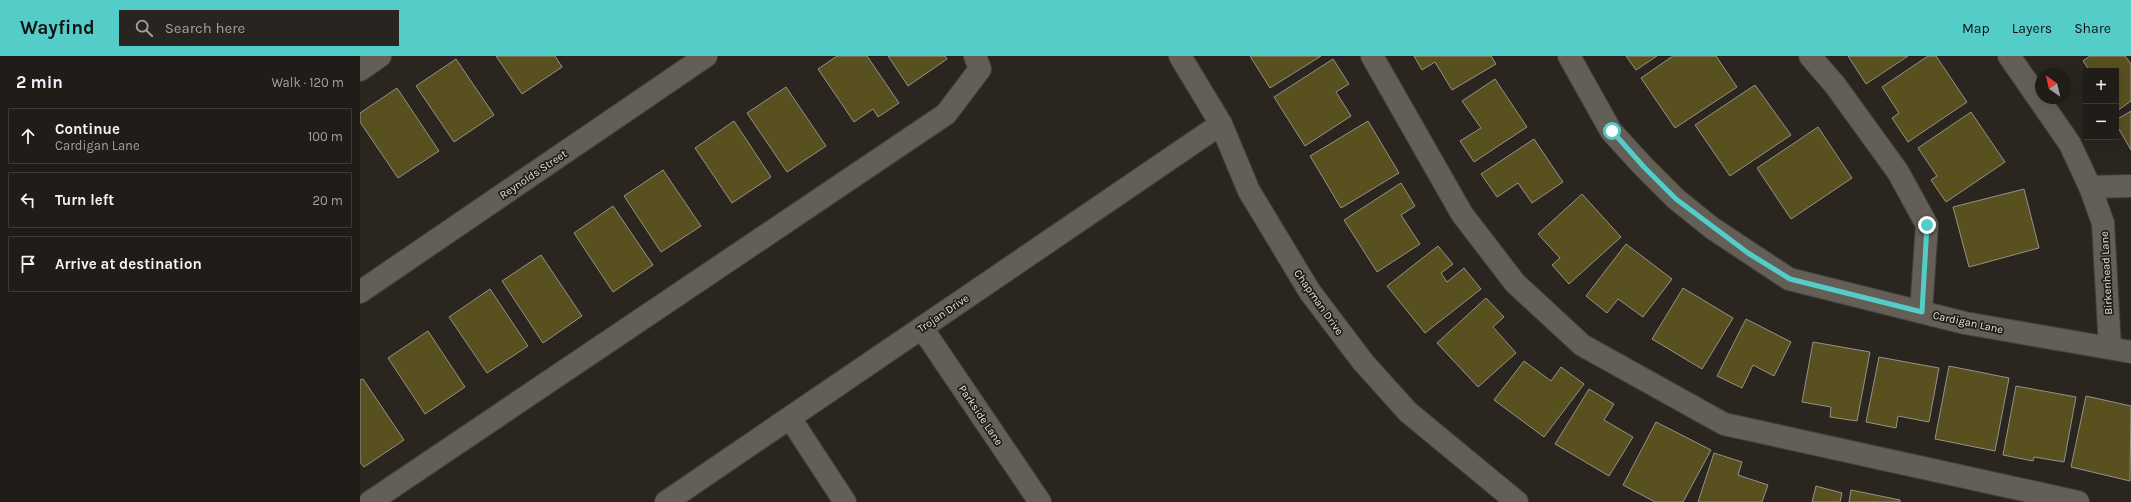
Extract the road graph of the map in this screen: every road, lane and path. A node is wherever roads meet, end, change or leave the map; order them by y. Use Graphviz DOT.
graph roads {
  1 [pos="380,56"];
  2 [pos="706,56"];
  3 [pos="975,56"];
  4 [pos="1180,56"];
  5 [pos="1372,56"];
  6 [pos="1569,56"];
  7 [pos="1810,56"];
  8 [pos="2009,56"];
  9 [pos="360,70"];
  10 [pos="1221,124"];
  11 [pos="2131,186"];
  12 [pos="2090,187"];
  13 [pos="360,292"];
  14 [pos="1922,312"];
  15 [pos="922,328"];
  16 [pos="2110,348"];
  17 [pos="2131,352"];
  18 [pos="790,418"];
  19 [pos="370,502"];
  20 [pos="666,502"];
  21 [pos="845,502"];
  22 [pos="1040,502"];
  23 [pos="1517,502"];
  24 [pos="2078,502"];
  1 -- 9 [label="street"];
  2 -- 13 [label="street, Reynolds Street"];
  3 -- 19 [label="street"];
  4 -- 10 [label="street, Chapman Drive"];
  5 -- 24 [label="street"];
  6 -- 14 [label="street, Cardigan Lane"];
  7 -- 14 [label="street"];
  8 -- 12 [label="street, Birkenhead Lane"];
  10 -- 15 [label="street, Trojan Drive"];
  10 -- 23 [label="street, Chapman Drive"];
  11 -- 12 [label="street"];
  12 -- 16 [label="street, Birkenhead Lane"];
  14 -- 16 [label="street, Cardigan Lane"];
  15 -- 18 [label="street, Trojan Drive"];
  15 -- 22 [label="street, Parkside Lane"];
  16 -- 17 [label="street, Cardigan Lane"];
  18 -- 20 [label="street, Trojan Drive"];
  18 -- 21 [label="street"];
}
